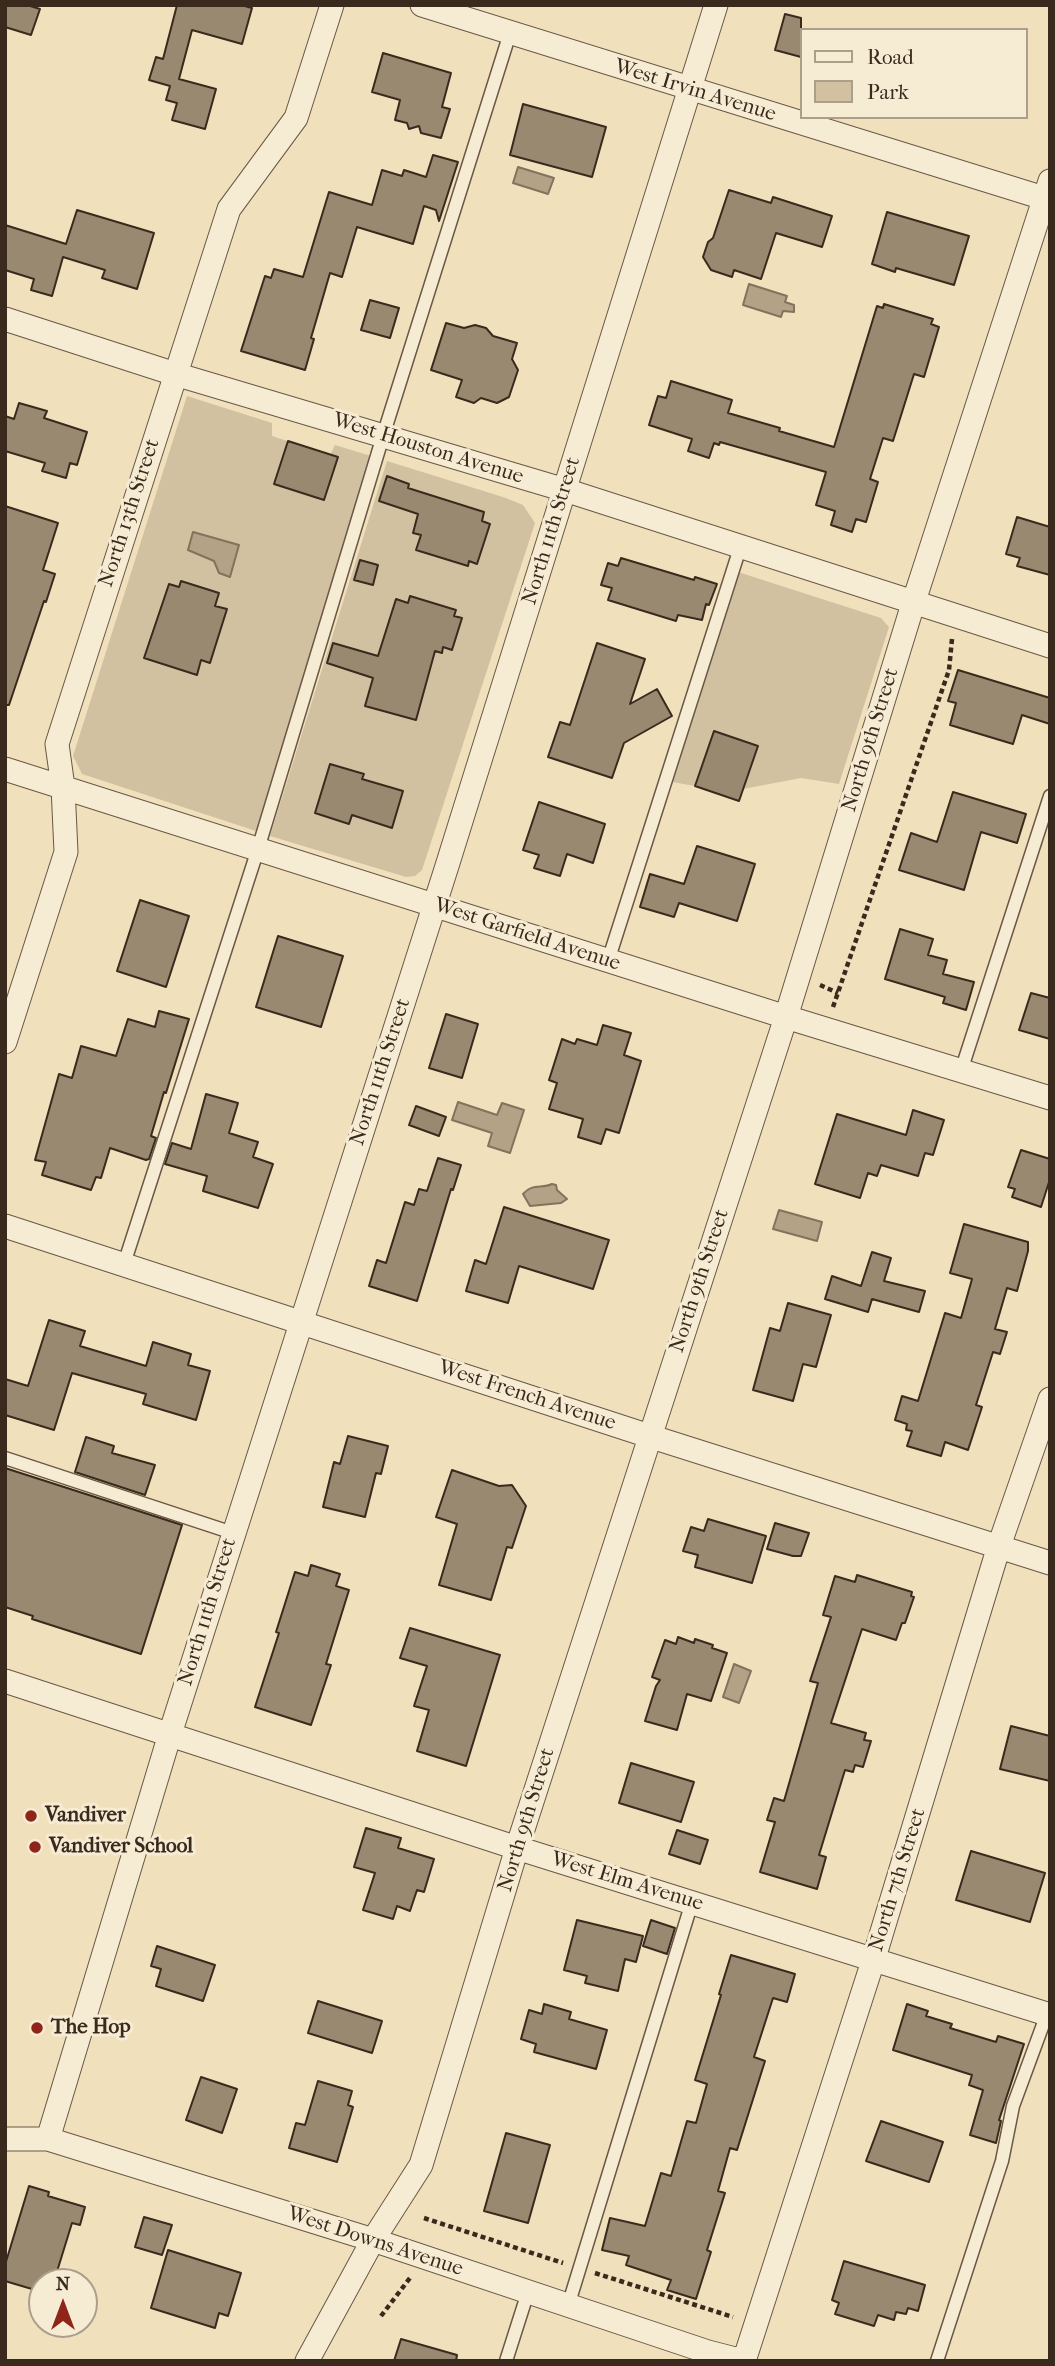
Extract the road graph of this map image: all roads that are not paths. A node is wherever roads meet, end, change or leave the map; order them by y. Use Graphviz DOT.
graph roads {
  1 [pos="332,5"];
  2 [pos="422,5"];
  3 [pos="716,5"];
  4 [pos="510,33"];
  5 [pos="688,90"];
  6 [pos="1048,193"];
  7 [pos="5,319"];
  8 [pos="175,374"];
  9 [pos="383,436"];
  10 [pos="565,490"];
  11 [pos="740,548"];
  12 [pos="913,604"];
  13 [pos="1050,646"];
  14 [pos="5,769"];
  15 [pos="63,787"];
  16 [pos="1050,796"];
  17 [pos="258,849"];
  18 [pos="434,905"];
  19 [pos="608,961"];
  20 [pos="786,1017"];
  21 [pos="5,1042"];
  22 [pos="961,1071"];
  23 [pos="1050,1098"];
  24 [pos="5,1226"];
  25 [pos="124,1264"];
  26 [pos="300,1321"];
  27 [pos="1050,1399"];
  28 [pos="649,1436"];
  29 [pos="5,1458"];
  30 [pos="233,1533"];
  31 [pos="999,1546"];
  32 [pos="1050,1563"];
  33 [pos="5,1681"];
  34 [pos="170,1734"];
  35 [pos="517,1848"];
  36 [pos="692,1902"];
  37 [pos="874,1958"];
  38 [pos="1049,2011"];
  39 [pos="5,2139"];
  40 [pos="48,2139"];
  41 [pos="373,2240"];
  42 [pos="528,2292"];
  43 [pos="568,2306"];
  44 [pos="707,2357"];
  45 [pos="307,2361"];
  46 [pos="506,2361"];
  47 [pos="743,2361"];
  48 [pos="937,2361"];
  1 -- 8 [label="street, North 13th Street"];
  2 -- 4 [label="street, West Irvin Avenue"];
  3 -- 5 [label="street, North 11th Street"];
  4 -- 5 [label="street, West Irvin Avenue"];
  4 -- 9 [label="lane"];
  5 -- 6 [label="street, West Irvin Avenue"];
  5 -- 10 [label="street, North 11th Street"];
  6 -- 12 [label="street, North 9th Street"];
  7 -- 8 [label="street, West Houston Avenue"];
  8 -- 9 [label="street, West Houston Avenue"];
  8 -- 15 [label="street, North 13th Street"];
  9 -- 10 [label="street, West Houston Avenue"];
  9 -- 17 [label="lane"];
  10 -- 11 [label="street, West Houston Avenue"];
  10 -- 18 [label="street, North 11th Street"];
  11 -- 12 [label="street, West Houston Avenue"];
  11 -- 19 [label="lane"];
  12 -- 13 [label="street, West Houston Avenue"];
  12 -- 20 [label="street, North 9th Street"];
  14 -- 15 [label="street, West Garfield Avenue"];
  15 -- 17 [label="street, West Garfield Avenue"];
  15 -- 21 [label="street, North 13th Street"];
  16 -- 22 [label="lane"];
  17 -- 18 [label="street, West Garfield Avenue"];
  17 -- 25 [label="lane"];
  18 -- 19 [label="street, West Garfield Avenue"];
  18 -- 26 [label="street, North 11th Street"];
  19 -- 20 [label="street, West Garfield Avenue"];
  20 -- 22 [label="street, West Garfield Avenue"];
  20 -- 28 [label="street, North 9th Street"];
  22 -- 23 [label="street, West Garfield Avenue"];
  24 -- 25 [label="street, West French Avenue"];
  25 -- 26 [label="street, West French Avenue"];
  26 -- 28 [label="street, West French Avenue"];
  26 -- 30 [label="street, North 11th Street"];
  27 -- 31 [label="street, North 7th Street"];
  28 -- 31 [label="street, West French Avenue"];
  28 -- 35 [label="street, North 9th Street"];
  29 -- 30 [label="lane"];
  30 -- 34 [label="street, North 11th Street"];
  31 -- 32 [label="street, West French Avenue"];
  31 -- 37 [label="street, North 7th Street"];
  33 -- 34 [label="street, West Elm Avenue"];
  34 -- 35 [label="street, West Elm Avenue"];
  34 -- 40 [label="street, North 11th Street"];
  35 -- 36 [label="street, West Elm Avenue"];
  35 -- 41 [label="street, North 9th Street"];
  36 -- 37 [label="street, West Elm Avenue"];
  36 -- 43 [label="lane"];
  37 -- 38 [label="street, West Elm Avenue"];
  37 -- 47 [label="street, North 7th Street"];
  38 -- 48 [label="lane"];
  39 -- 40 [label="street, West Downs Avenue"];
  40 -- 41 [label="street, West Downs Avenue"];
  41 -- 42 [label="street, West Downs Avenue"];
  41 -- 45 [label="street, North 9th Street"];
  42 -- 43 [label="street, West Downs Avenue"];
  42 -- 46 [label="lane"];
  43 -- 44 [label="street, West Downs Avenue"];
  44 -- 47 [label="street, West Downs Avenue"];
}
